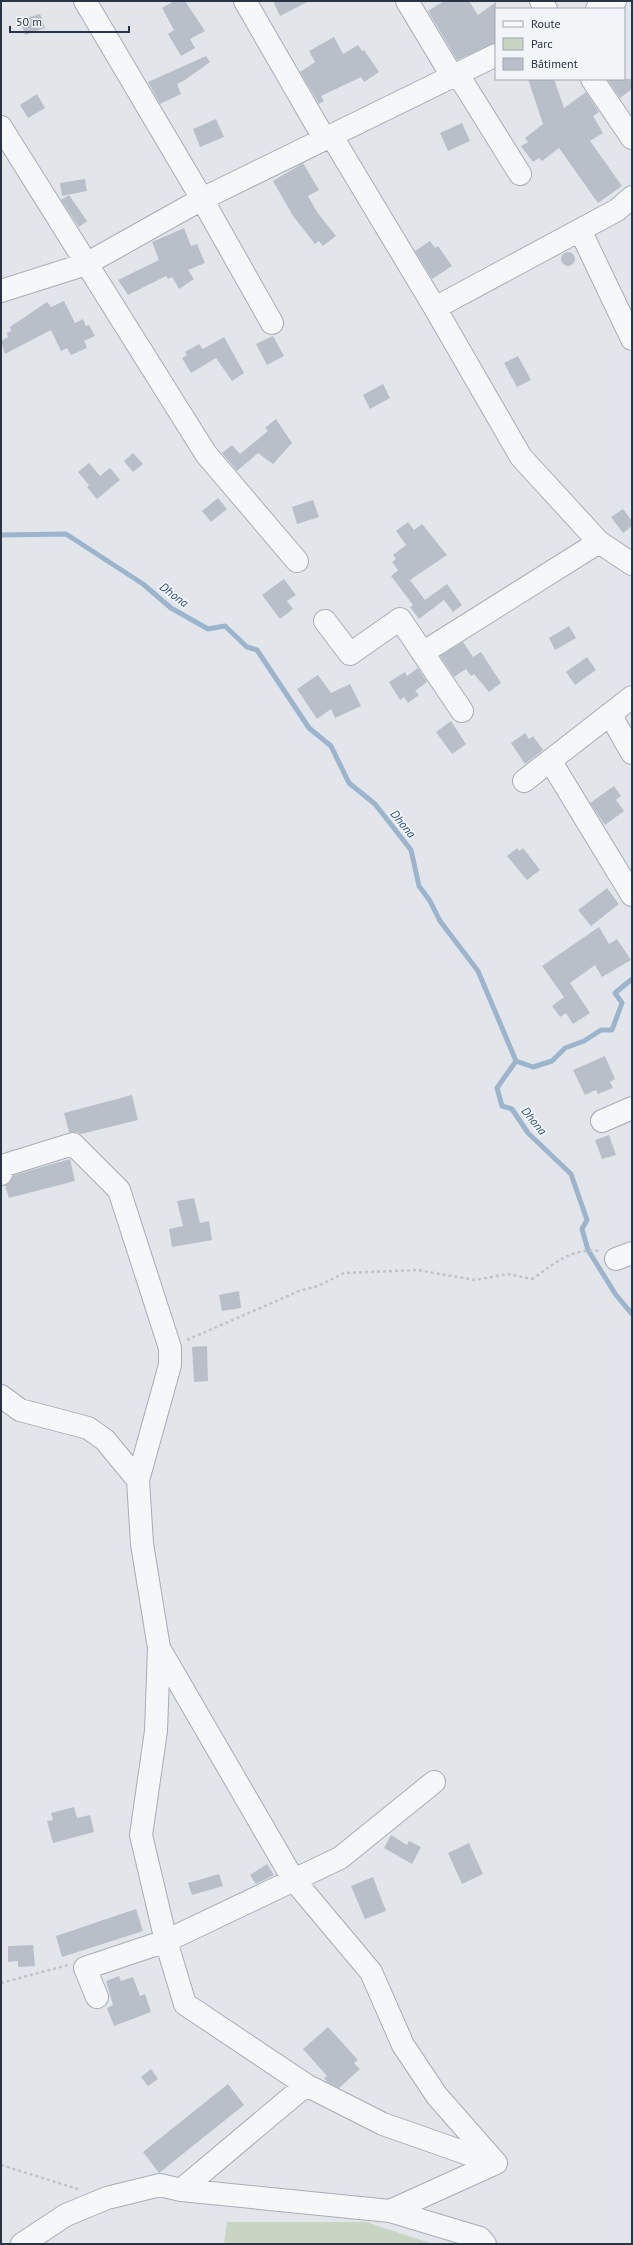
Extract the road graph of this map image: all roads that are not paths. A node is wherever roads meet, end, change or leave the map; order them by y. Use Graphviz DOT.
graph roads {
  1 [pos="84,1"];
  2 [pos="246,1"];
  3 [pos="407,1"];
  4 [pos="615,1"];
  5 [pos="598,8"];
  6 [pos="495,55"];
  7 [pos="454,75"];
  8 [pos="593,80"];
  9 [pos="1,126"];
  10 [pos="328,136"];
  11 [pos="632,138"];
  12 [pos="520,174"];
  13 [pos="632,196"];
  14 [pos="202,199"];
  15 [pos="580,230"];
  16 [pos="86,264"];
  17 [pos="1,291"];
  18 [pos="435,308"];
  19 [pos="272,323"];
  20 [pos="632,339"];
  21 [pos="599,542"];
  22 [pos="297,561"];
  23 [pos="632,564"];
  24 [pos="325,621"];
  25 [pos="424,652"];
  26 [pos="632,697"];
  27 [pos="462,711"];
  28 [pos="610,714"];
  29 [pos="632,753"];
  30 [pos="550,762"];
  31 [pos="524,781"];
  32 [pos="632,895"];
  33 [pos="632,1108"];
  34 [pos="602,1121"];
  35 [pos="1,1174"];
  36 [pos="1,1396"];
  37 [pos="138,1480"];
  38 [pos="159,1648"];
  39 [pos="434,1782"];
  40 [pos="294,1879"];
  41 [pos="166,1941"];
  42 [pos="97,1997"];
  43 [pos="306,2085"];
  44 [pos="496,2163"];
  45 [pos="181,2190"];
  46 [pos="390,2211"];
  47 [pos="22,2244"];
  48 [pos="485,2244"];
  1 -- 14 [label="street"];
  2 -- 10 [label="street"];
  3 -- 7 [label="street"];
  4 -- 5 [label="street"];
  6 -- 7 [label="street"];
  7 -- 10 [label="street"];
  7 -- 12 [label="street"];
  8 -- 11 [label="street"];
  9 -- 16 [label="street"];
  10 -- 14 [label="street"];
  10 -- 18 [label="street"];
  13 -- 15 [label="street"];
  14 -- 16 [label="street"];
  14 -- 19 [label="street"];
  15 -- 18 [label="street"];
  15 -- 20 [label="street"];
  16 -- 17 [label="street"];
  16 -- 22 [label="street"];
  18 -- 21 [label="street"];
  21 -- 23 [label="street"];
  21 -- 25 [label="street"];
  24 -- 25 [label="street"];
  25 -- 27 [label="street"];
  26 -- 28 [label="street"];
  28 -- 29 [label="street"];
  28 -- 30 [label="street"];
  30 -- 31 [label="street"];
  30 -- 32 [label="street"];
  33 -- 34 [label="street"];
  35 -- 37 [label="street"];
  36 -- 37 [label="street"];
  37 -- 38 [label="street"];
  38 -- 40 [label="street"];
  38 -- 41 [label="street"];
  39 -- 40 [label="street"];
  40 -- 41 [label="street"];
  40 -- 44 [label="street"];
  41 -- 42 [label="street"];
  41 -- 43 [label="street"];
  43 -- 44 [label="street"];
  43 -- 45 [label="street"];
  44 -- 46 [label="street"];
  45 -- 46 [label="street"];
  45 -- 47 [label="street"];
  46 -- 48 [label="street"];
}
